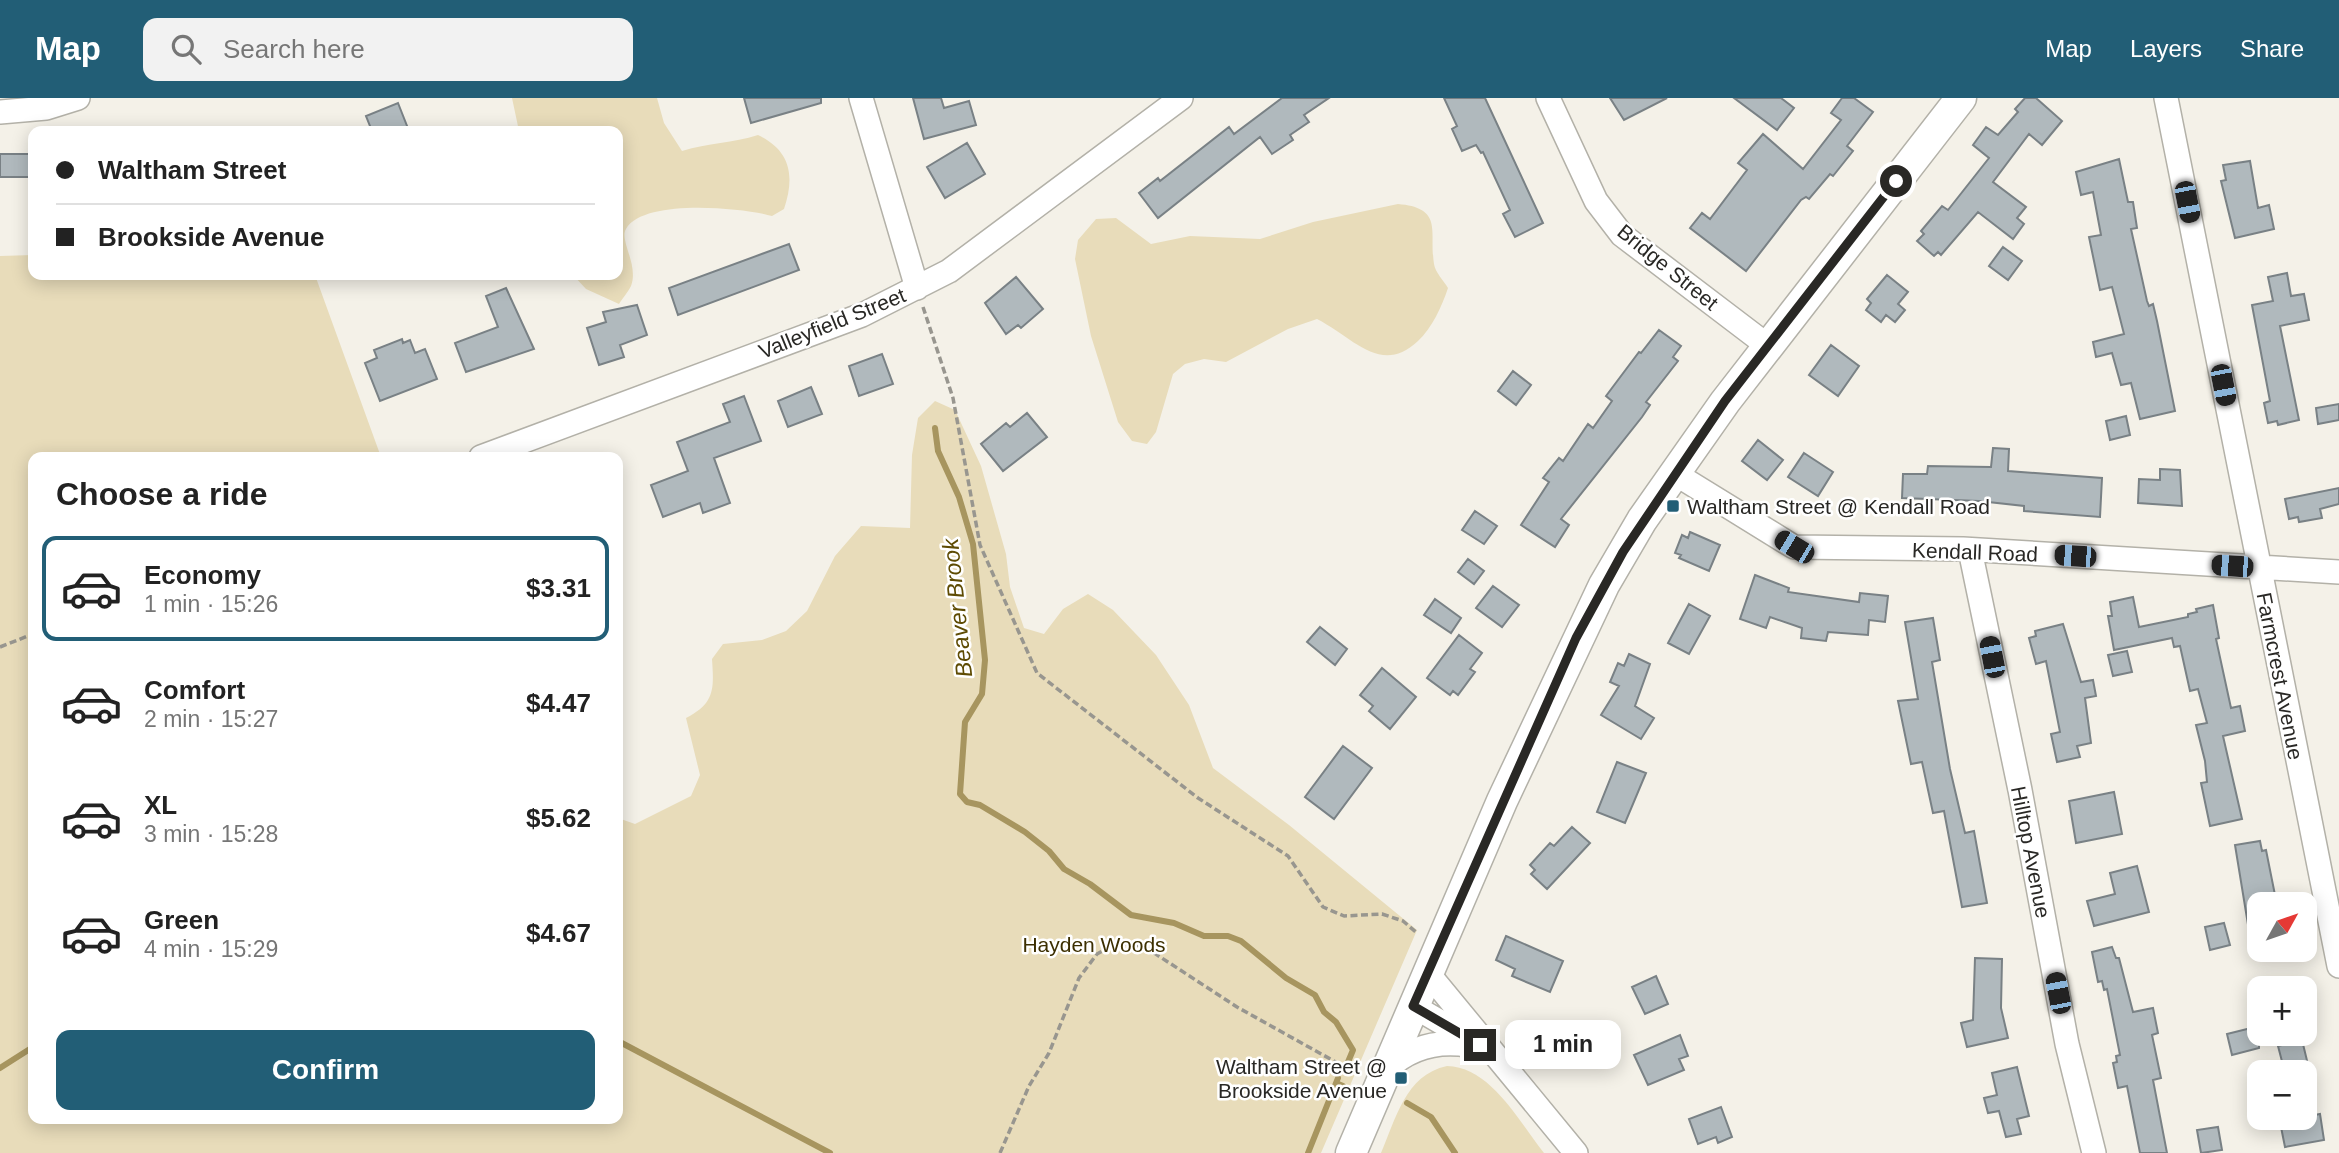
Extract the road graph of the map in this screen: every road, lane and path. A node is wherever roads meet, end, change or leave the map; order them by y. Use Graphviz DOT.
graph roads {
  1 [pos="78,98"];
  2 [pos="861,98"];
  3 [pos="1181,98"];
  4 [pos="1548,98"];
  5 [pos="1961,98"];
  6 [pos="2166,98"];
  7 [pos="0,112"];
  8 [pos="916,288"];
  9 [pos="1768,346"];
  10 [pos="494,452"];
  11 [pos="1674,473"];
  12 [pos="1970,550"];
  13 [pos="2259,568"];
  14 [pos="2339,572"];
  15 [pos="28,636"];
  16 [pos="0,647"];
  17 [pos="1419,934"];
  18 [pos="2339,966"];
  19 [pos="1427,972"];
  20 [pos="1413,1006"];
  21 [pos="1495,1056"];
  22 [pos="1382,1078"];
  23 [pos="1000,1153"];
  24 [pos="1351,1153"];
  25 [pos="1576,1153"];
  26 [pos="2094,1153"];
  1 -- 7 [label="street"];
  2 -- 8 [label="street"];
  3 -- 8 [label="street, Valleyfield Street"];
  4 -- 9 [label="street, Bridge Street"];
  5 -- 9 [label="main road"];
  6 -- 13 [label="street, Farmcrest Avenue"];
  8 -- 10 [label="street, Valleyfield Street"];
  8 -- 17 [label="path"];
  9 -- 11 [label="main road"];
  11 -- 12 [label="street, Kendall Road"];
  11 -- 19 [label="main road"];
  12 -- 13 [label="street, Kendall Road"];
  12 -- 26 [label="street, Hilltop Avenue"];
  13 -- 14 [label="street, Kendall Road"];
  13 -- 18 [label="street, Farmcrest Avenue"];
  15 -- 16 [label="path"];
  19 -- 20 [label="main road"];
  19 -- 21 [label="street"];
  20 -- 21 [label="street"];
  20 -- 22 [label="main road"];
  21 -- 22 [label="street"];
  21 -- 25 [label="street"];
  22 -- 23 [label="path"];
  22 -- 24 [label="main road"];
}
